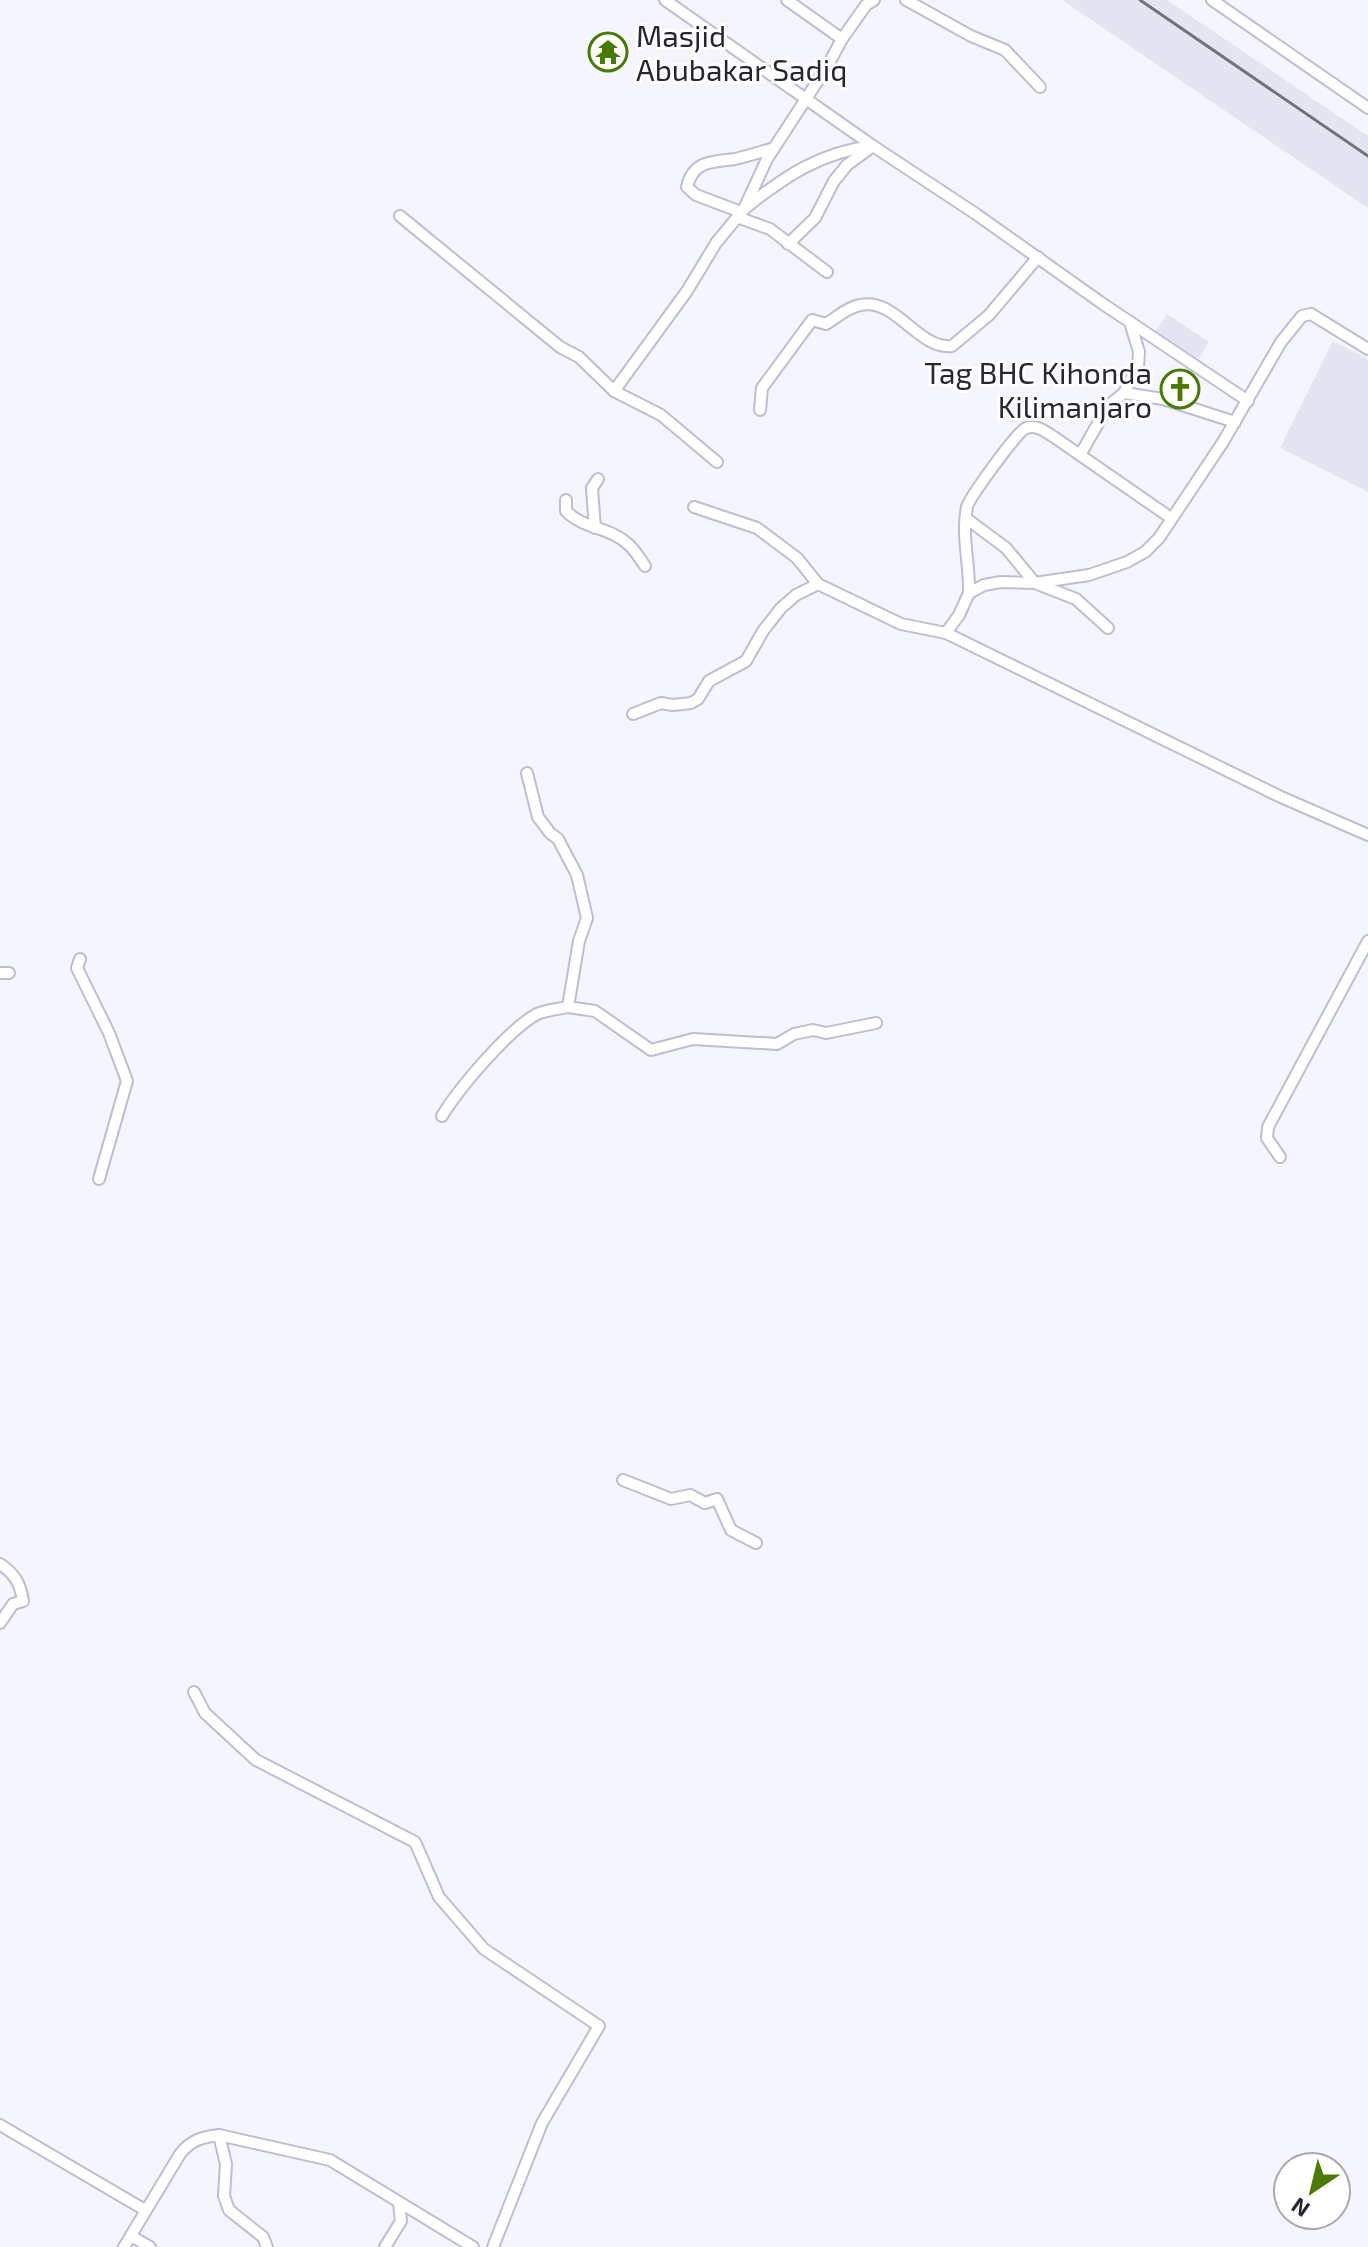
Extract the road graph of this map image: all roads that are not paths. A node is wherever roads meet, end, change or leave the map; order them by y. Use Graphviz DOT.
graph roads {
  1 [pos="665,0"];
  2 [pos="787,0"];
  3 [pos="874,0"];
  4 [pos="906,0"];
  5 [pos="1212,0"];
  6 [pos="842,39"];
  7 [pos="1040,87"];
  8 [pos="805,98"];
  9 [pos="1368,108"];
  10 [pos="873,146"];
  11 [pos="774,148"];
  12 [pos="741,213"];
  13 [pos="400,216"];
  14 [pos="788,244"];
  15 [pos="1038,257"];
  16 [pos="827,272"];
  17 [pos="1130,322"];
  18 [pos="1368,349"];
  19 [pos="614,391"];
  20 [pos="1124,393"];
  21 [pos="1248,401"];
  22 [pos="760,410"];
  23 [pos="1235,422"];
  24 [pos="1080,455"];
  25 [pos="717,462"];
  26 [pos="598,479"];
  27 [pos="566,500"];
  28 [pos="694,507"];
  29 [pos="1171,518"];
  30 [pos="967,519"];
  31 [pos="595,528"];
  32 [pos="645,566"];
  33 [pos="1035,583"];
  34 [pos="818,584"];
  35 [pos="969,593"];
  36 [pos="1108,628"];
  37 [pos="946,633"];
  38 [pos="633,714"];
  39 [pos="527,773"];
  40 [pos="1368,835"];
  41 [pos="1368,941"];
  42 [pos="80,959"];
  43 [pos="568,1007"];
  44 [pos="876,1023"];
  45 [pos="442,1116"];
  46 [pos="1280,1157"];
  47 [pos="99,1179"];
  48 [pos="623,1480"];
  49 [pos="756,1543"];
  50 [pos="0,1564"];
  51 [pos="0,1623"];
  52 [pos="194,1692"];
  53 [pos="0,2125"];
  54 [pos="219,2135"];
  55 [pos="399,2203"];
  56 [pos="145,2210"];
  57 [pos="131,2236"];
  58 [pos="124,2247"];
  59 [pos="150,2247"];
  60 [pos="267,2247"];
  61 [pos="385,2247"];
  62 [pos="473,2247"];
  63 [pos="493,2247"];
  1 -- 8 [label="street"];
  2 -- 6 [label="street"];
  3 -- 6 [label="street"];
  4 -- 7 [label="street"];
  5 -- 9 [label="street"];
  6 -- 8 [label="street"];
  8 -- 10 [label="street"];
  8 -- 11 [label="street"];
  10 -- 12 [label="street"];
  10 -- 14 [label="street"];
  10 -- 15 [label="street"];
  11 -- 12 [label="street"];
  11 -- 12 [label="street"];
  12 -- 14 [label="street"];
  12 -- 19 [label="street"];
  13 -- 19 [label="street"];
  14 -- 16 [label="street"];
  15 -- 17 [label="street"];
  15 -- 22 [label="street"];
  17 -- 20 [label="street"];
  17 -- 21 [label="street"];
  18 -- 21 [label="street"];
  19 -- 25 [label="street"];
  20 -- 23 [label="street"];
  20 -- 24 [label="street"];
  21 -- 23 [label="street"];
  23 -- 29 [label="street"];
  24 -- 29 [label="street"];
  24 -- 30 [label="street"];
  26 -- 31 [label="street"];
  27 -- 31 [label="street"];
  28 -- 34 [label="street"];
  29 -- 33 [label="street"];
  30 -- 33 [label="street"];
  30 -- 35 [label="street"];
  31 -- 32 [label="street"];
  33 -- 35 [label="street"];
  33 -- 36 [label="street"];
  34 -- 37 [label="street"];
  34 -- 38 [label="street"];
  35 -- 37 [label="street"];
  37 -- 40 [label="street"];
  39 -- 43 [label="street"];
  41 -- 46 [label="street"];
  42 -- 47 [label="street"];
  43 -- 44 [label="street"];
  43 -- 45 [label="street"];
  48 -- 49 [label="street"];
  50 -- 51 [label="street"];
  52 -- 63 [label="street"];
  53 -- 56 [label="street"];
  54 -- 55 [label="street"];
  54 -- 56 [label="street"];
  54 -- 60 [label="street"];
  55 -- 61 [label="street"];
  55 -- 62 [label="street"];
  56 -- 57 [label="street"];
  57 -- 58 [label="street"];
  57 -- 59 [label="street"];
}
